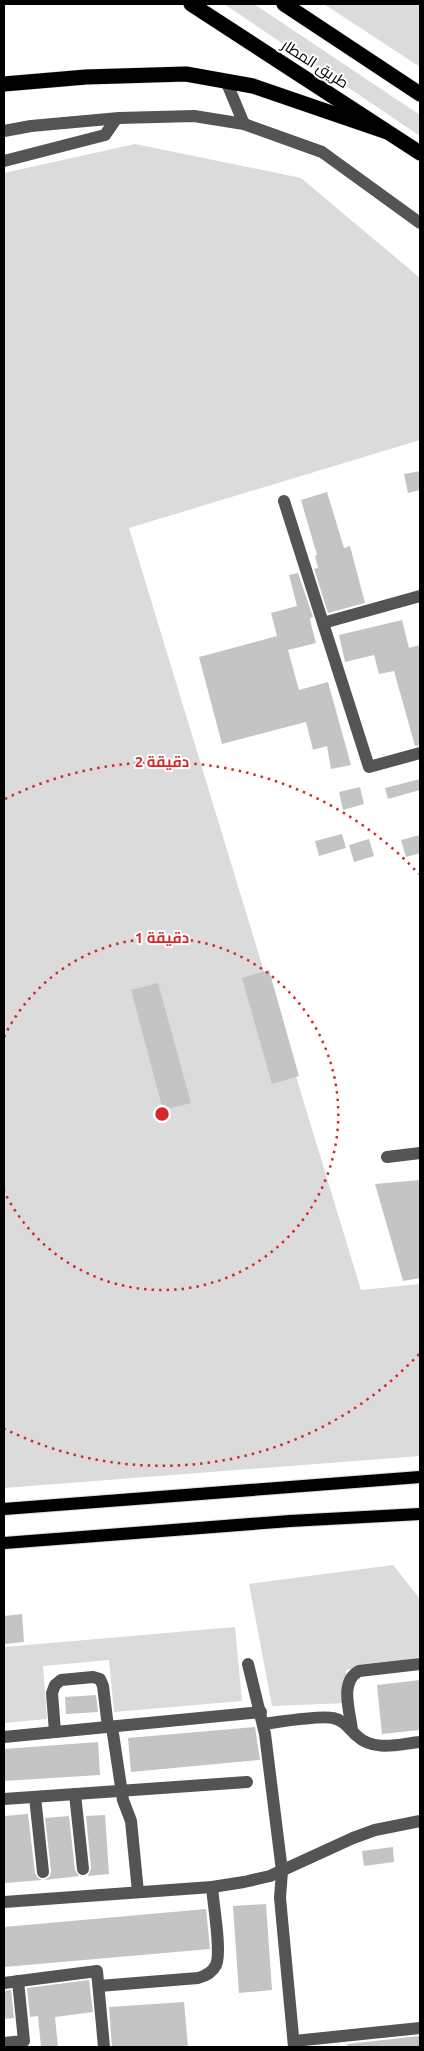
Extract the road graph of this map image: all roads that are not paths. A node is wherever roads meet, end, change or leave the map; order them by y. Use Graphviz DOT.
graph roads {
  1 [pos="191,4"];
  2 [pos="284,4"];
  3 [pos="226,81"];
  4 [pos="4,84"];
  5 [pos="420,94"];
  6 [pos="116,119"];
  7 [pos="244,124"];
  8 [pos="4,131"];
  9 [pos="387,132"];
  10 [pos="420,153"];
  11 [pos="4,161"];
  12 [pos="420,223"];
  13 [pos="284,501"];
  14 [pos="420,596"];
  15 [pos="323,623"];
  16 [pos="420,752"];
  17 [pos="420,1153"];
  18 [pos="386,1157"];
  19 [pos="420,1477"];
  20 [pos="4,1510"];
  21 [pos="420,1514"];
  22 [pos="4,1544"];
  23 [pos="248,1664"];
  24 [pos="420,1664"];
  25 [pos="262,1718"];
  26 [pos="110,1727"];
  27 [pos="352,1730"];
  28 [pos="55,1732"];
  29 [pos="4,1737"];
  30 [pos="420,1742"];
  31 [pos="246,1782"];
  32 [pos="121,1790"];
  33 [pos="75,1794"];
  34 [pos="35,1797"];
  35 [pos="4,1799"];
  36 [pos="420,1821"];
  37 [pos="83,1869"];
  38 [pos="282,1871"];
  39 [pos="43,1872"];
  40 [pos="212,1886"];
  41 [pos="138,1892"];
  42 [pos="4,1902"];
  43 [pos="18,1981"];
  44 [pos="4,1983"];
  45 [pos="99,1986"];
  46 [pos="420,2028"];
  47 [pos="4,2043"];
  48 [pos="294,2044"];
  49 [pos="104,2047"];
  1 -- 9 [label="highway, طريق المطار"];
  2 -- 5 [label="highway"];
  3 -- 4 [label="highway"];
  3 -- 7 [label="street"];
  3 -- 9 [label="highway"];
  6 -- 7 [label="street"];
  6 -- 8 [label="street"];
  6 -- 11 [label="street"];
  7 -- 12 [label="street"];
  9 -- 10 [label="highway, طريق المطار"];
  13 -- 15 [label="street"];
  14 -- 15 [label="street"];
  15 -- 16 [label="street"];
  17 -- 18 [label="street"];
  19 -- 20 [label="main road"];
  21 -- 22 [label="main road"];
  23 -- 25 [label="street"];
  24 -- 27 [label="street"];
  25 -- 26 [label="street"];
  25 -- 27 [label="street"];
  25 -- 38 [label="street"];
  26 -- 28 [label="street"];
  26 -- 28 [label="street"];
  26 -- 32 [label="street"];
  27 -- 30 [label="street"];
  28 -- 29 [label="street"];
  31 -- 32 [label="street"];
  32 -- 33 [label="street"];
  32 -- 41 [label="street"];
  33 -- 34 [label="street"];
  33 -- 37 [label="street"];
  34 -- 35 [label="street"];
  34 -- 39 [label="street"];
  36 -- 38 [label="street"];
  38 -- 40 [label="street"];
  38 -- 48 [label="street"];
  40 -- 41 [label="street"];
  40 -- 45 [label="street"];
  41 -- 42 [label="street"];
  43 -- 44 [label="street"];
  43 -- 45 [label="street"];
  43 -- 47 [label="street"];
  45 -- 49 [label="street"];
  46 -- 48 [label="street"];
}
